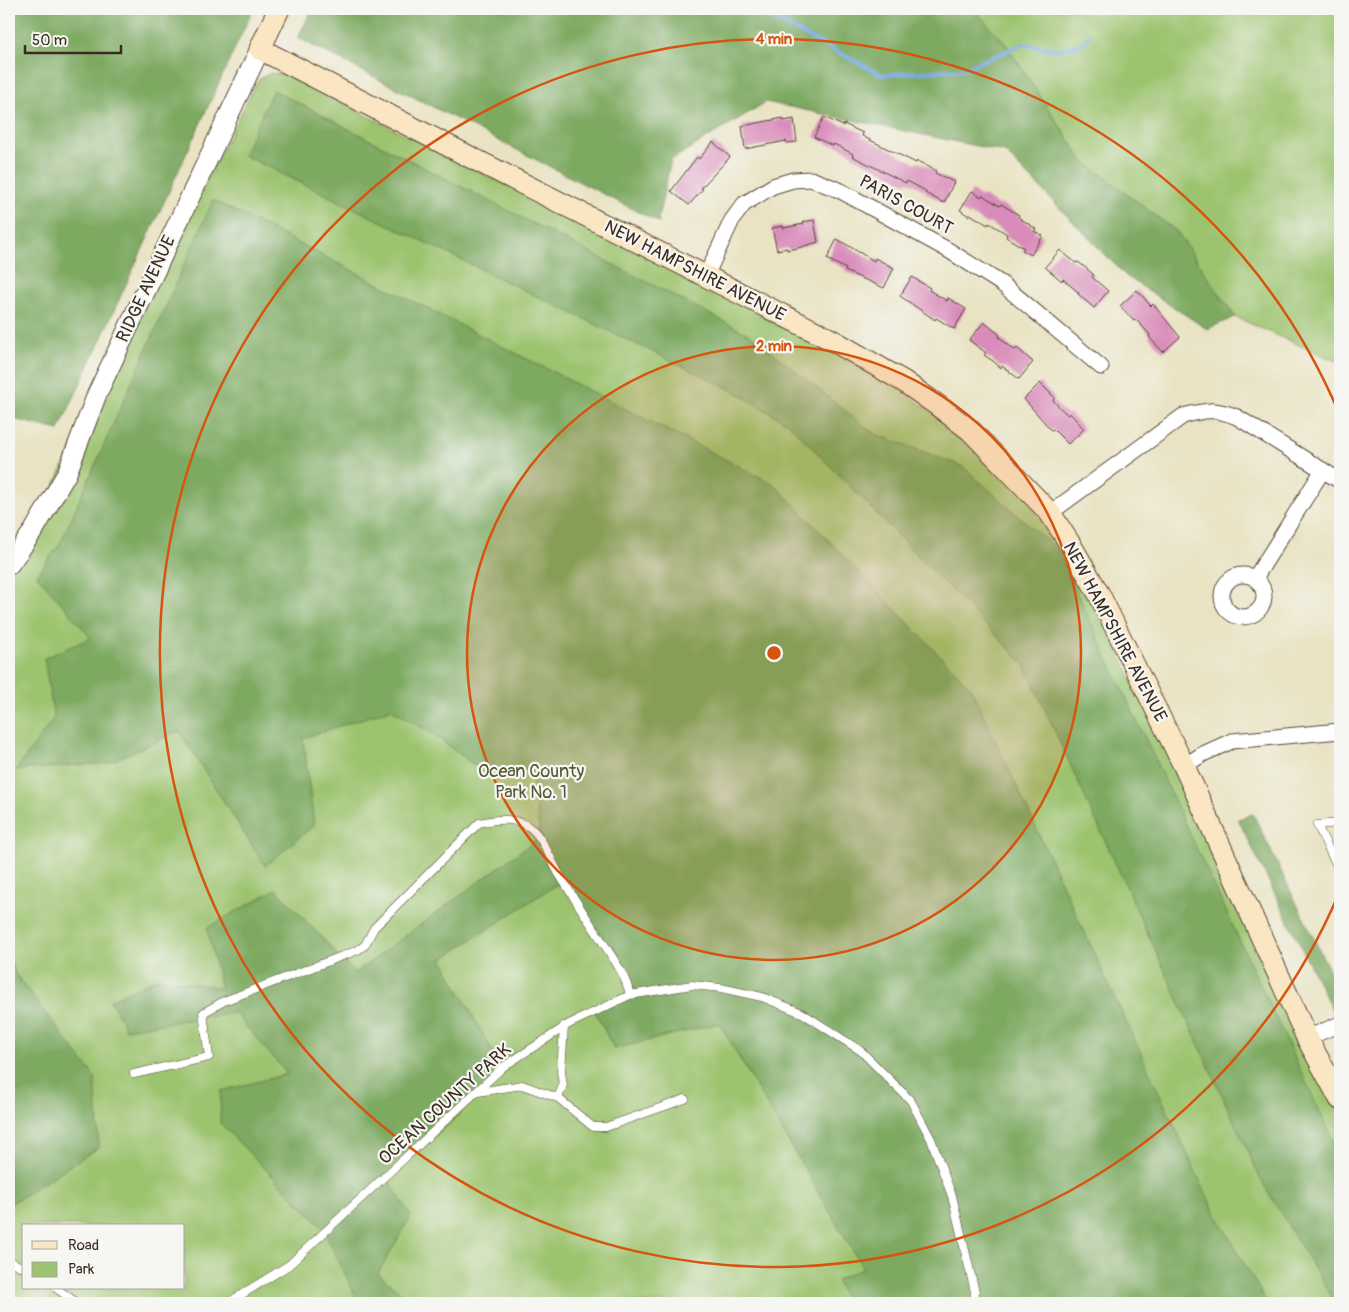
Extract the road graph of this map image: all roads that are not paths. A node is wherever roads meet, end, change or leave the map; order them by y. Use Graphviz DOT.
graph roads {
  1 [pos="279,9"];
  2 [pos="260,49"];
  3 [pos="706,276"];
  4 [pos="1100,367"];
  5 [pos="1322,470"];
  6 [pos="1340,481"];
  7 [pos="1050,513"];
  8 [pos="9,565"];
  9 [pos="1256,578"];
  10 [pos="1340,731"];
  11 [pos="1184,766"];
  12 [pos="1340,823"];
  13 [pos="1340,872"];
  14 [pos="630,996"];
  15 [pos="1340,1024"];
  16 [pos="564,1026"];
  17 [pos="1308,1038"];
  18 [pos="134,1074"];
  19 [pos="478,1092"];
  20 [pos="558,1098"];
  21 [pos="686,1099"];
  22 [pos="1340,1099"];
  23 [pos="9,1261"];
  24 [pos="22,1267"];
  25 [pos="59,1290"];
  26 [pos="77,1303"];
  27 [pos="228,1303"];
  28 [pos="974,1303"];
  1 -- 2 [label="main road, RIDGE AVENUE"];
  2 -- 3 [label="main road, NEW HAMPSHIRE AVENUE"];
  2 -- 8 [label="street, RIDGE AVENUE"];
  3 -- 4 [label="street, PARIS COURT"];
  3 -- 7 [label="main road, NEW HAMPSHIRE AVENUE"];
  5 -- 6 [label="street"];
  5 -- 7 [label="street"];
  5 -- 9 [label="street"];
  7 -- 11 [label="main road, NEW HAMPSHIRE AVENUE"];
  10 -- 11 [label="street"];
  11 -- 17 [label="main road, NEW HAMPSHIRE AVENUE"];
  12 -- 13 [label="lane"];
  14 -- 16 [label="lane, OCEAN COUNTY PARK"];
  14 -- 18 [label="lane"];
  14 -- 28 [label="lane, OCEAN COUNTY PARK"];
  15 -- 17 [label="street"];
  16 -- 19 [label="lane, OCEAN COUNTY PARK"];
  16 -- 20 [label="lane"];
  17 -- 22 [label="main road, NEW HAMPSHIRE AVENUE"];
  19 -- 20 [label="lane"];
  19 -- 27 [label="lane, OCEAN COUNTY PARK"];
  20 -- 21 [label="lane"];
  23 -- 24 [label="lane"];
  25 -- 26 [label="lane"];
}
